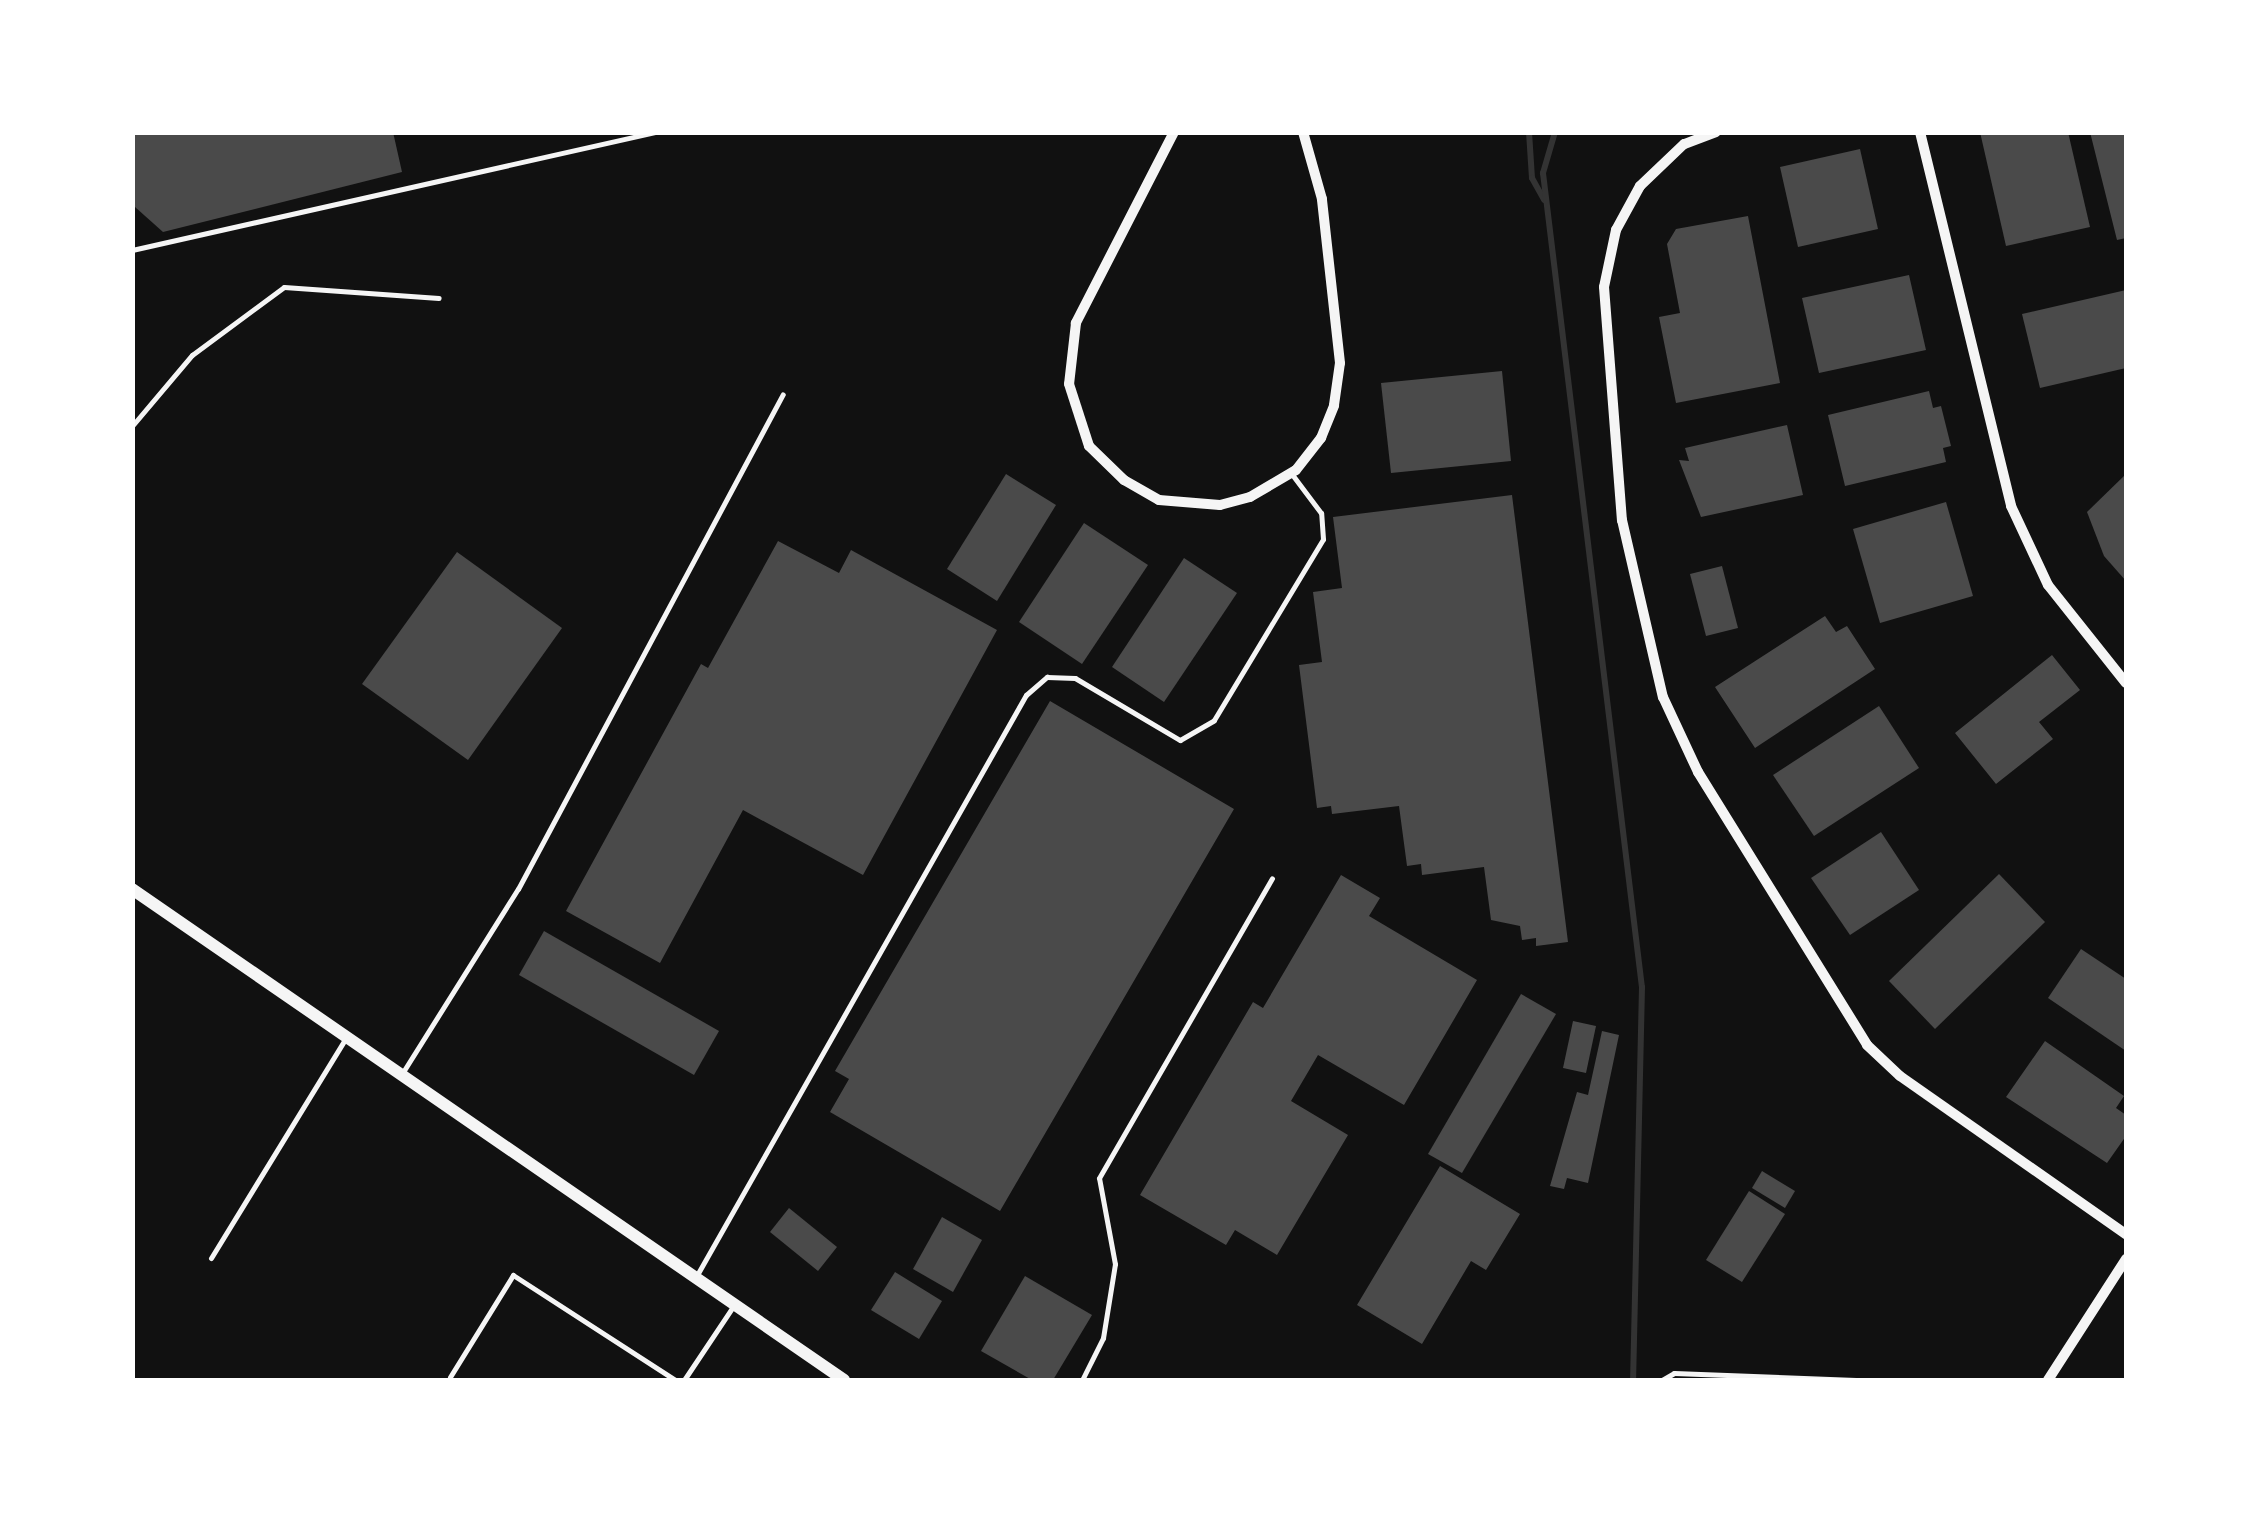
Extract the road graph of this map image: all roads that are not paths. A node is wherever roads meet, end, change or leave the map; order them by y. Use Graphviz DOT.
graph roads {
  1 [pos="655,132"];
  2 [pos="1716,132"];
  3 [pos="1920,132"];
  4 [pos="1303,133"];
  5 [pos="1174,134"];
  6 [pos="132,250"];
  7 [pos="439,298"];
  8 [pos="783,394"];
  9 [pos="132,426"];
  10 [pos="1291,474"];
  11 [pos="2126,683"];
  12 [pos="1272,878"];
  13 [pos="132,890"];
  14 [pos="346,1036"];
  15 [pos="401,1074"];
  16 [pos="2126,1234"];
  17 [pos="211,1258"];
  18 [pos="2126,1259"];
  19 [pos="695,1277"];
  20 [pos="734,1305"];
  21 [pos="450,1377"];
  22 [pos="675,1380"];
  23 [pos="684,1380"];
  24 [pos="843,1380"];
  25 [pos="1082,1380"];
  26 [pos="1662,1380"];
  27 [pos="1856,1380"];
  28 [pos="2048,1380"];
  1 -- 6 [label="lane"];
  2 -- 16 [label="street"];
  3 -- 11 [label="street"];
  4 -- 10 [label="street"];
  5 -- 10 [label="street"];
  7 -- 9 [label="lane"];
  8 -- 15 [label="lane"];
  10 -- 19 [label="lane"];
  12 -- 25 [label="lane"];
  13 -- 14 [label="street"];
  14 -- 15 [label="street"];
  14 -- 17 [label="lane"];
  15 -- 19 [label="street"];
  18 -- 28 [label="street"];
  19 -- 20 [label="street"];
  20 -- 23 [label="lane"];
  20 -- 24 [label="street"];
  21 -- 22 [label="lane"];
  26 -- 27 [label="lane"];
}
